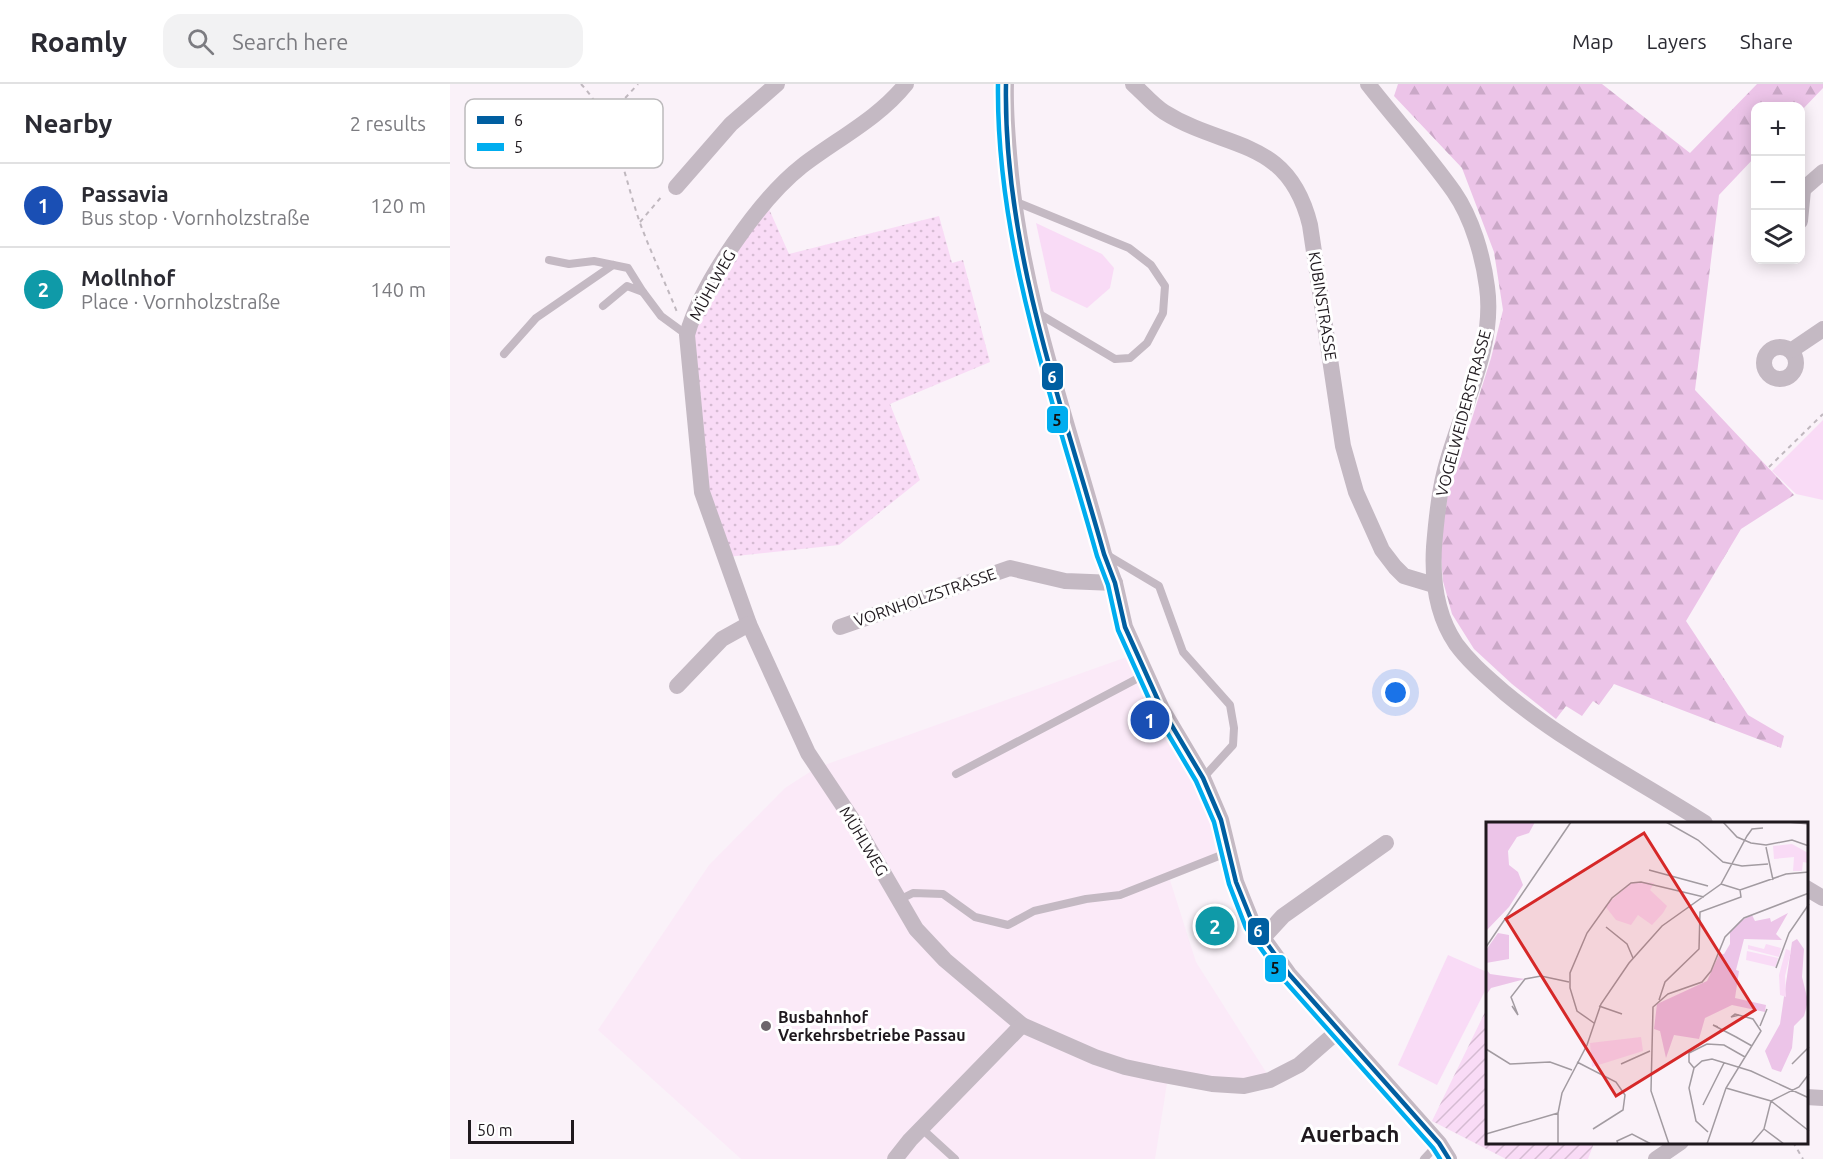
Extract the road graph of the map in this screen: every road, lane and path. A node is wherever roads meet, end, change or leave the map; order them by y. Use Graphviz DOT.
graph roads {
  1 [pos="581,84"];
  2 [pos="638,84"];
  3 [pos="777,84"];
  4 [pos="906,84"];
  5 [pos="1006,84"];
  6 [pos="1133,84"];
  7 [pos="1368,84"];
  8 [pos="592,99"];
  9 [pos="624,99"];
  10 [pos="624,168"];
  11 [pos="1823,172"];
  12 [pos="676,187"];
  13 [pos="1805,188"];
  14 [pos="1014,200"];
  15 [pos="640,222"];
  16 [pos="549,260"];
  17 [pos="613,265"];
  18 [pos="643,292"];
  19 [pos="603,306"];
  20 [pos="1035,312"];
  21 [pos="689,329"];
  22 [pos="1823,329"];
  23 [pos="1792,350"];
  24 [pos="504,354"];
  25 [pos="1823,414"];
  26 [pos="1769,467"];
  27 [pos="1104,554"];
  28 [pos="1115,583"];
  29 [pos="1434,585"];
  30 [pos="749,624"];
  31 [pos="840,627"];
  32 [pos="1146,674"];
  33 [pos="677,686"];
  34 [pos="956,774"];
  35 [pos="1203,778"];
  36 [pos="1695,820"];
  37 [pos="1386,843"];
  38 [pos="1229,852"];
  39 [pos="899,900"];
  40 [pos="1262,939"];
  41 [pos="1022,1024"];
  42 [pos="1338,1031"];
  43 [pos="1808,1097"];
  44 [pos="1823,1098"];
  45 [pos="921,1128"];
  46 [pos="1439,1143"];
  47 [pos="1679,1144"];
  48 [pos="1794,1144"];
  49 [pos="894,1159"];
  50 [pos="955,1159"];
  51 [pos="1424,1159"];
  52 [pos="1449,1159"];
  53 [pos="1656,1159"];
  54 [pos="1803,1159"];
  1 -- 8 [label="path"];
  2 -- 9 [label="path"];
  3 -- 12 [label="street"];
  4 -- 21 [label="street, MÜHLWEG"];
  5 -- 14 [label="street"];
  6 -- 29 [label="street, KUBINSTRASSE"];
  7 -- 29 [label="street, VOGELWEIDERSTRASSE"];
  10 -- 15 [label="path"];
  11 -- 13 [label="street"];
  12 -- 15 [label="path"];
  14 -- 20 [label="street"];
  14 -- 20 [label="lane"];
  15 -- 21 [label="path"];
  16 -- 17 [label="lane"];
  17 -- 18 [label="lane"];
  17 -- 24 [label="lane"];
  18 -- 19 [label="lane"];
  18 -- 21 [label="lane"];
  20 -- 27 [label="street"];
  21 -- 30 [label="street, MÜHLWEG"];
  22 -- 23 [label="street"];
  25 -- 26 [label="path"];
  27 -- 28 [label="street"];
  27 -- 35 [label="lane"];
  28 -- 31 [label="street, VORNHOLZSTRASSE"];
  28 -- 32 [label="street"];
  29 -- 36 [label="street, VOGELWEIDERSTRASSE"];
  30 -- 33 [label="street"];
  30 -- 39 [label="street, MÜHLWEG"];
  32 -- 34 [label="lane"];
  32 -- 35 [label="street"];
  35 -- 38 [label="street"];
  37 -- 40 [label="street"];
  38 -- 39 [label="lane"];
  38 -- 40 [label="street"];
  39 -- 41 [label="street, MÜHLWEG"];
  40 -- 42 [label="street"];
  41 -- 42 [label="street, MÜHLWEG"];
  41 -- 45 [label="street"];
  42 -- 46 [label="street"];
  43 -- 44 [label="street"];
  45 -- 49 [label="street"];
  45 -- 50 [label="lane"];
  46 -- 51 [label="lane"];
  46 -- 52 [label="street"];
  47 -- 53 [label="street"];
  48 -- 54 [label="path"];
}
